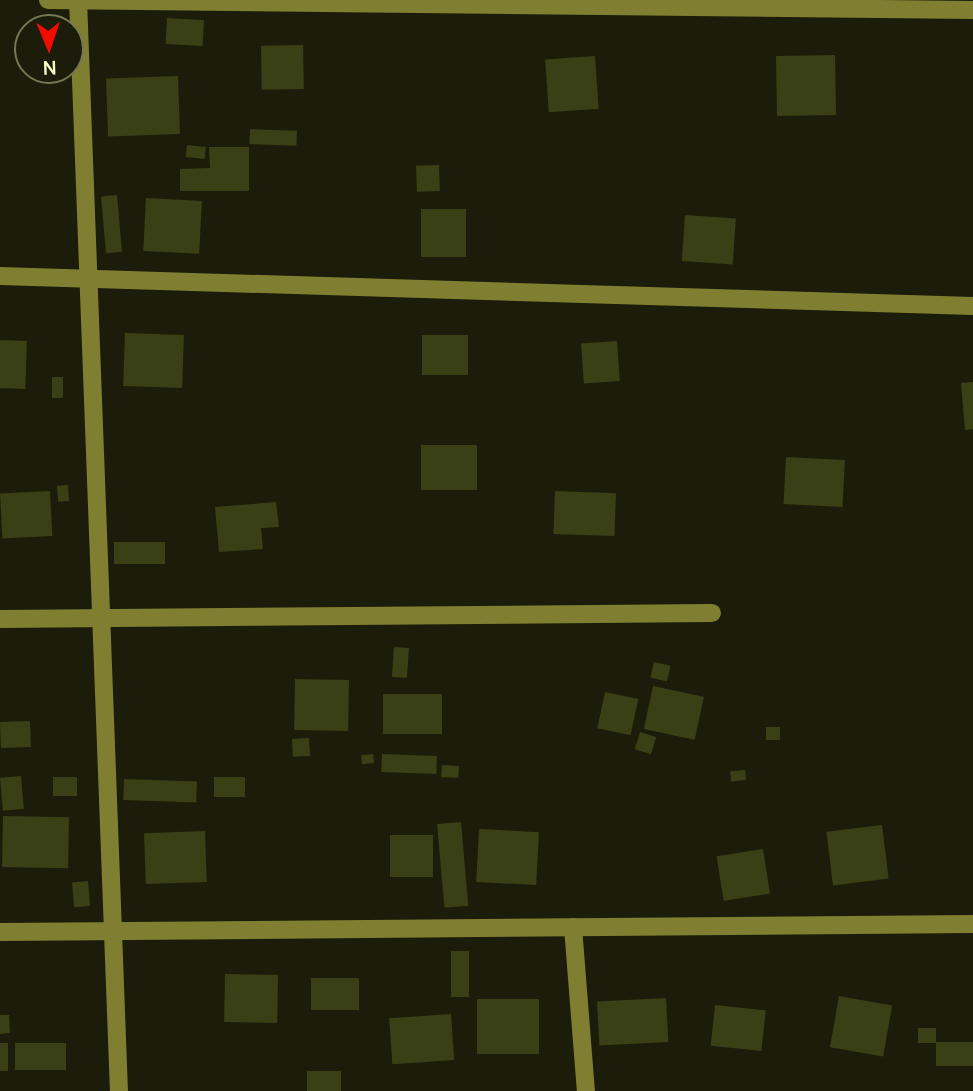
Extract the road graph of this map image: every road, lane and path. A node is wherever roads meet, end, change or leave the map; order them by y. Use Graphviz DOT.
graph roads {
  1 [pos="48,0"];
  2 [pos="78,0"];
  3 [pos="973,9"];
  4 [pos="0,276"];
  5 [pos="89,276"];
  6 [pos="973,306"];
  7 [pos="712,614"];
  8 [pos="0,619"];
  9 [pos="101,619"];
  10 [pos="973,923"];
  11 [pos="573,927"];
  12 [pos="113,931"];
  13 [pos="0,932"];
  14 [pos="119,1091"];
  15 [pos="586,1091"];
  1 -- 2 [label="street"];
  2 -- 3 [label="street"];
  2 -- 5 [label="street"];
  4 -- 5 [label="street"];
  5 -- 6 [label="street"];
  5 -- 9 [label="street"];
  7 -- 9 [label="street"];
  8 -- 9 [label="street"];
  9 -- 12 [label="street"];
  10 -- 11 [label="street"];
  11 -- 12 [label="street"];
  11 -- 15 [label="street"];
  12 -- 13 [label="street"];
  12 -- 14 [label="street"];
}
